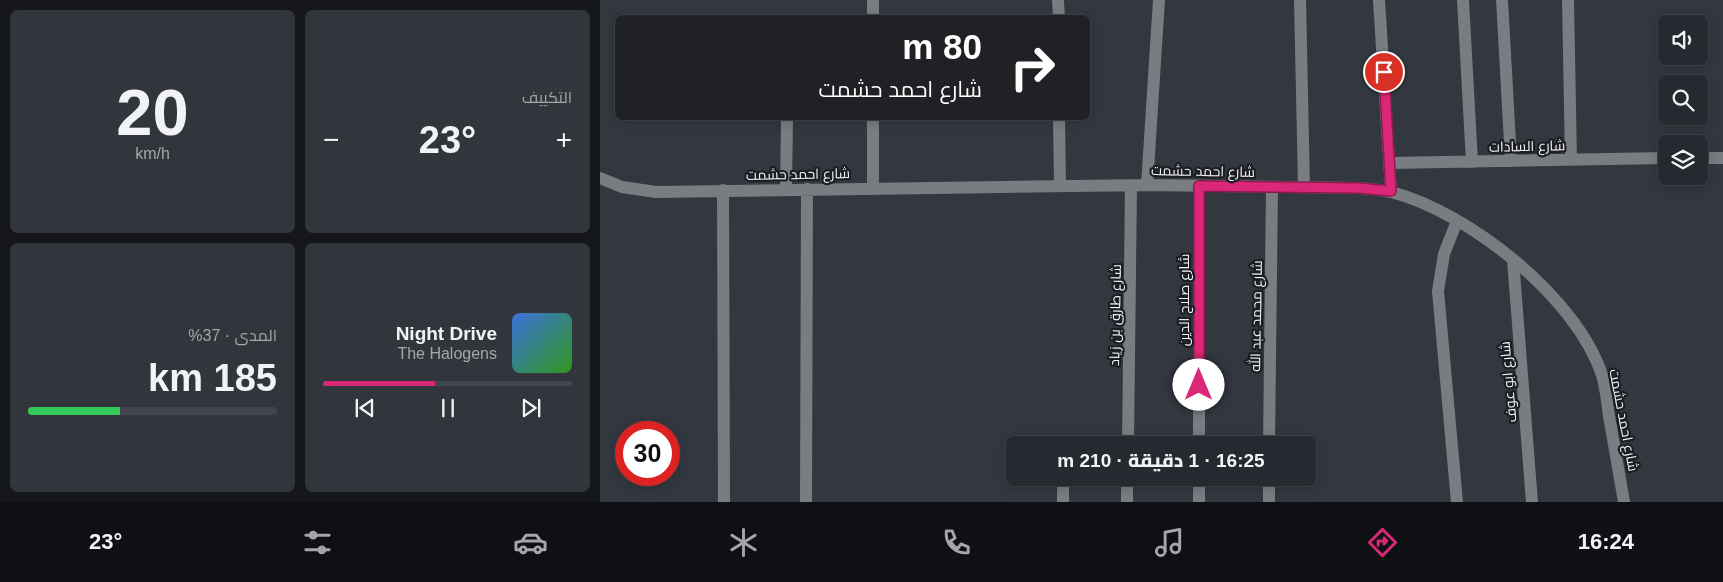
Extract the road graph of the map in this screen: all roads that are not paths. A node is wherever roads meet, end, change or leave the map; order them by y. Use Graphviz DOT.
graph roads {
  1 [pos="1058,0"];
  2 [pos="1158,0"];
  3 [pos="1300,0"];
  4 [pos="1379,0"];
  5 [pos="1463,0"];
  6 [pos="1502,0"];
  7 [pos="1568,0"];
  8 [pos="873,1"];
  9 [pos="873,15"];
  10 [pos="1059,15"];
  11 [pos="787,120"];
  12 [pos="873,120"];
  13 [pos="1059,120"];
  14 [pos="1658,158"];
  15 [pos="1708,158"];
  16 [pos="1723,158"];
  17 [pos="1571,160"];
  18 [pos="1510,161"];
  19 [pos="1472,162"];
  20 [pos="1389,163"];
  21 [pos="600,178"];
  22 [pos="1131,185"];
  23 [pos="1147,185"];
  24 [pos="1060,186"];
  25 [pos="1199,186"];
  26 [pos="1272,187"];
  27 [pos="873,188"];
  28 [pos="1304,188"];
  29 [pos="786,189"];
  30 [pos="807,189"];
  31 [pos="723,190"];
  32 [pos="1391,191"];
  33 [pos="1457,221"];
  34 [pos="1513,260"];
  35 [pos="1128,436"];
  36 [pos="1199,436"];
  37 [pos="1270,436"];
  38 [pos="1063,486"];
  39 [pos="1128,486"];
  40 [pos="1199,486"];
  41 [pos="1269,486"];
  42 [pos="724,502"];
  43 [pos="806,502"];
  44 [pos="1063,502"];
  45 [pos="1127,502"];
  46 [pos="1199,502"];
  47 [pos="1269,502"];
  48 [pos="1457,502"];
  49 [pos="1532,502"];
  50 [pos="1624,502"];
  1 -- 10 [label="street"];
  2 -- 23 [label="street"];
  3 -- 28 [label="street"];
  4 -- 20 [label="street"];
  5 -- 19 [label="street"];
  6 -- 18 [label="street"];
  7 -- 17 [label="street"];
  8 -- 9 [label="street"];
  11 -- 29 [label="street"];
  12 -- 27 [label="street"];
  13 -- 24 [label="street"];
  14 -- 17 [label="street, شارع السادات"];
  15 -- 16 [label="street"];
  17 -- 18 [label="street, شارع السادات"];
  18 -- 19 [label="street, شارع السادات"];
  19 -- 20 [label="street, شارع السادات"];
  20 -- 32 [label="street"];
  21 -- 31 [label="street, شارع احمد حشمت"];
  22 -- 23 [label="street, شارع احمد حشمت"];
  22 -- 24 [label="street, شارع احمد حشمت"];
  22 -- 35 [label="street, شارع طارق بن زياد"];
  23 -- 25 [label="street, شارع احمد حشمت"];
  24 -- 27 [label="street, شارع احمد حشمت"];
  25 -- 26 [label="street, شارع احمد حشمت"];
  25 -- 36 [label="street, شارع صلاح الدين"];
  26 -- 28 [label="street, شارع احمد حشمت"];
  26 -- 37 [label="street, شارع محمد عبد الله"];
  27 -- 30 [label="street, شارع احمد حشمت"];
  28 -- 32 [label="street, شارع احمد حشمت"];
  29 -- 30 [label="street, شارع احمد حشمت"];
  29 -- 31 [label="street, شارع احمد حشمت"];
  30 -- 43 [label="street"];
  31 -- 42 [label="street"];
  32 -- 33 [label="street, شارع احمد حشمت"];
  33 -- 34 [label="street, شارع احمد حشمت"];
  33 -- 48 [label="street"];
  34 -- 49 [label="street, شارع ابو عوف"];
  34 -- 50 [label="street, شارع احمد حشمت"];
  38 -- 44 [label="street"];
  39 -- 45 [label="street"];
  40 -- 46 [label="street"];
  41 -- 47 [label="street"];
}
